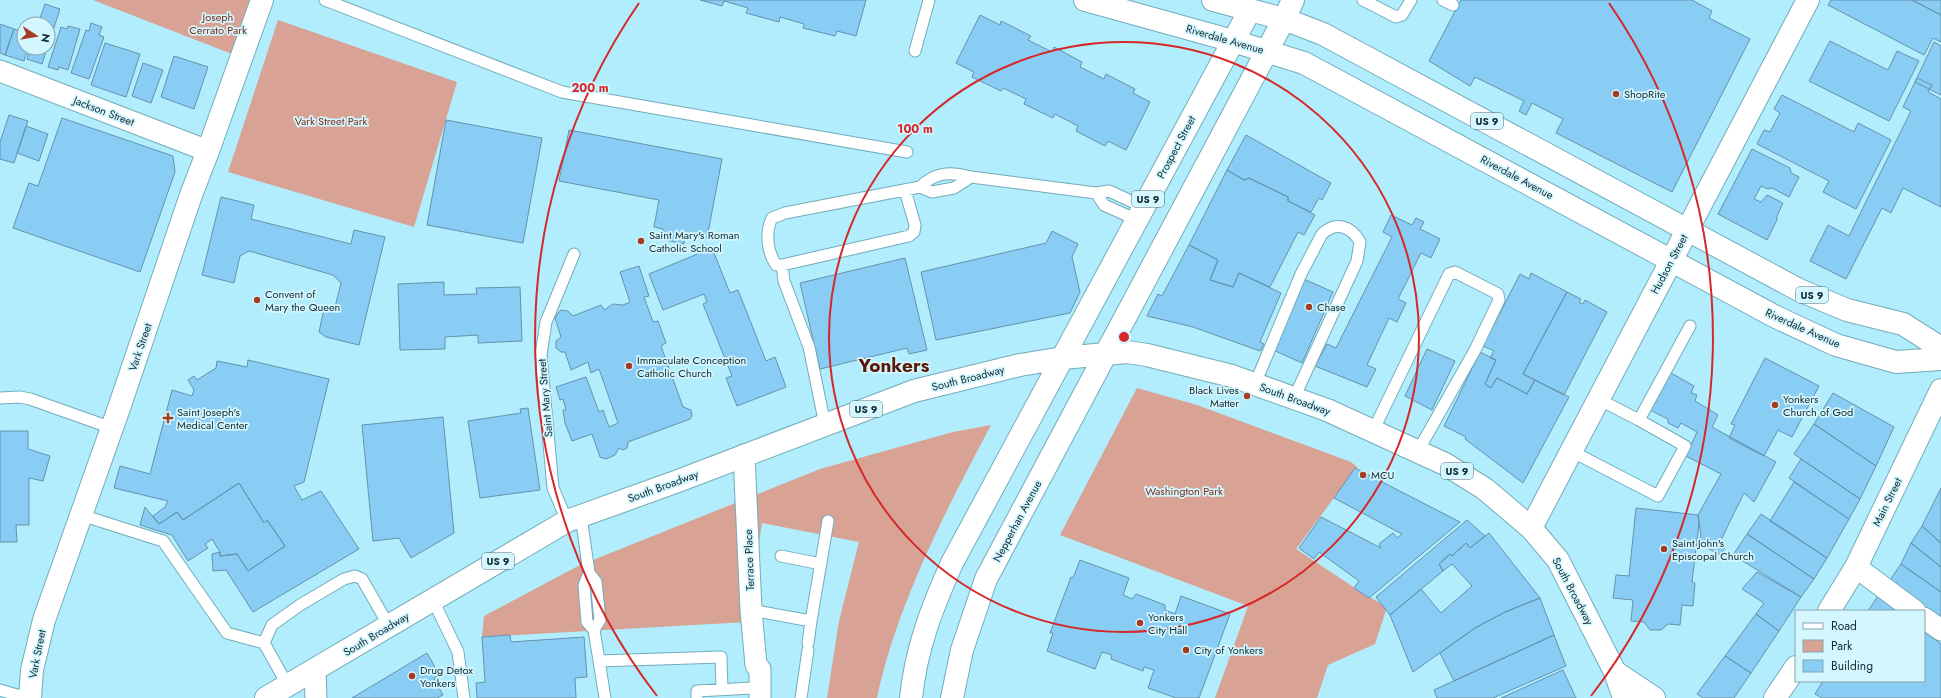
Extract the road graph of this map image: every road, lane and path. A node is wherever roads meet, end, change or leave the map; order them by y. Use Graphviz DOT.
graph roads {
  1 [pos="262,0"];
  2 [pos="325,0"];
  3 [pos="929,0"];
  4 [pos="1085,0"];
  5 [pos="1213,0"];
  6 [pos="1293,0"];
  7 [pos="1363,0"];
  8 [pos="1411,0"];
  9 [pos="1808,0"];
  10 [pos="1252,5"];
  11 [pos="1284,19"];
  12 [pos="1233,41"];
  13 [pos="1267,50"];
  14 [pos="915,51"];
  15 [pos="0,71"];
  16 [pos="208,151"];
  17 [pos="907,152"];
  18 [pos="905,190"];
  19 [pos="1096,193"];
  20 [pos="1140,214"];
  21 [pos="1687,229"];
  22 [pos="574,254"];
  23 [pos="1670,260"];
  24 [pos="787,264"];
  25 [pos="1690,326"];
  26 [pos="1941,348"];
  27 [pos="1106,353"];
  28 [pos="1063,358"];
  29 [pos="1941,359"];
  30 [pos="1255,384"];
  31 [pos="1941,390"];
  32 [pos="0,398"];
  33 [pos="1294,398"];
  34 [pos="1598,399"];
  35 [pos="1639,420"];
  36 [pos="824,425"];
  37 [pos="112,428"];
  38 [pos="1373,431"];
  39 [pos="1418,451"];
  40 [pos="1571,451"];
  41 [pos="744,455"];
  42 [pos="81,515"];
  43 [pos="574,518"];
  44 [pos="828,521"];
  45 [pos="1531,528"];
  46 [pos="781,556"];
  47 [pos="821,564"];
  48 [pos="1856,567"];
  49 [pos="433,600"];
  50 [pos="751,610"];
  51 [pos="1830,610"];
  52 [pos="1914,610"];
  53 [pos="1925,619"];
  54 [pos="811,621"];
  55 [pos="389,626"];
  56 [pos="1941,630"];
  57 [pos="264,643"];
  58 [pos="599,661"];
  59 [pos="1795,668"];
  60 [pos="315,670"];
  61 [pos="1615,672"];
  62 [pos="288,686"];
  63 [pos="0,690"];
  64 [pos="722,690"];
  65 [pos="755,695"];
  66 [pos="29,698"];
  67 [pos="266,698"];
  68 [pos="316,698"];
  69 [pos="464,698"];
  70 [pos="605,698"];
  71 [pos="697,698"];
  72 [pos="801,698"];
  73 [pos="911,698"];
  74 [pos="952,698"];
  75 [pos="1624,698"];
  76 [pos="1654,698"];
  77 [pos="1775,698"];
  1 -- 16 [label="main road, Vark Street"];
  2 -- 17 [label="lane"];
  3 -- 14 [label="lane"];
  4 -- 12 [label="main road, Riverdale Avenue"];
  5 -- 10 [label="main road"];
  6 -- 11 [label="main road"];
  7 -- 8 [label="lane"];
  9 -- 21 [label="main road, Hudson Street"];
  10 -- 11 [label="main road, US 9"];
  10 -- 12 [label="main road, Prospect Street / US 9"];
  11 -- 13 [label="main road"];
  11 -- 21 [label="main road, US 9"];
  12 -- 13 [label="main road, Riverdale Avenue"];
  12 -- 20 [label="main road, Prospect Street / US 9"];
  13 -- 23 [label="main road, Riverdale Avenue"];
  13 -- 27 [label="main road"];
  15 -- 16 [label="street, Jackson Street"];
  16 -- 37 [label="main road, Vark Street"];
  18 -- 19 [label="lane"];
  18 -- 24 [label="lane"];
  18 -- 24 [label="lane"];
  19 -- 20 [label="lane"];
  19 -- 20 [label="lane"];
  20 -- 28 [label="main road, Prospect Street / US 9"];
  21 -- 23 [label="main road, Hudson Street"];
  21 -- 26 [label="main road, US 9"];
  22 -- 43 [label="lane, Saint Mary Street"];
  23 -- 29 [label="main road, Riverdale Avenue"];
  23 -- 34 [label="main road, Hudson Street"];
  24 -- 36 [label="lane"];
  25 -- 35 [label="lane"];
  27 -- 28 [label="main road, South Broadway / US 9"];
  27 -- 30 [label="main road, South Broadway / US 9"];
  27 -- 74 [label="main road, Nepperhan Avenue"];
  28 -- 36 [label="main road, South Broadway / US 9"];
  28 -- 73 [label="main road"];
  30 -- 33 [label="main road, South Broadway / US 9"];
  30 -- 33 [label="lane"];
  31 -- 48 [label="main road, Main Street"];
  32 -- 37 [label="lane"];
  33 -- 38 [label="main road, South Broadway / US 9"];
  34 -- 35 [label="lane"];
  34 -- 40 [label="main road, Hudson Street"];
  35 -- 40 [label="lane"];
  36 -- 41 [label="main road, South Broadway / US 9"];
  37 -- 42 [label="main road, Vark Street"];
  38 -- 39 [label="main road, South Broadway / US 9"];
  38 -- 39 [label="lane"];
  39 -- 45 [label="main road, South Broadway / US 9"];
  40 -- 45 [label="main road, Hudson Street"];
  41 -- 43 [label="main road, South Broadway / US 9"];
  41 -- 50 [label="street, Terrace Place"];
  42 -- 57 [label="lane"];
  42 -- 66 [label="main road, Vark Street"];
  43 -- 49 [label="main road, South Broadway / US 9"];
  43 -- 58 [label="lane, Saint Mary Street"];
  44 -- 47 [label="lane"];
  45 -- 61 [label="main road, South Broadway / US 9"];
  46 -- 47 [label="lane"];
  47 -- 54 [label="lane"];
  48 -- 51 [label="main road, Main Street"];
  48 -- 52 [label="street"];
  49 -- 55 [label="main road, South Broadway / US 9"];
  49 -- 69 [label="lane"];
  50 -- 54 [label="lane"];
  50 -- 65 [label="street, Terrace Place"];
  53 -- 56 [label="street"];
  54 -- 72 [label="lane"];
  55 -- 57 [label="lane"];
  55 -- 60 [label="main road, South Broadway / US 9"];
  57 -- 62 [label="lane"];
  58 -- 64 [label="lane"];
  58 -- 70 [label="lane"];
  59 -- 77 [label="main road"];
  60 -- 62 [label="main road, South Broadway / US 9"];
  60 -- 68 [label="street"];
  61 -- 75 [label="main road, South Broadway"];
  61 -- 76 [label="main road, US 9"];
  62 -- 67 [label="main road, South Broadway / US 9"];
  63 -- 66 [label="lane"];
  64 -- 65 [label="lane"];
  64 -- 71 [label="lane"];
}
